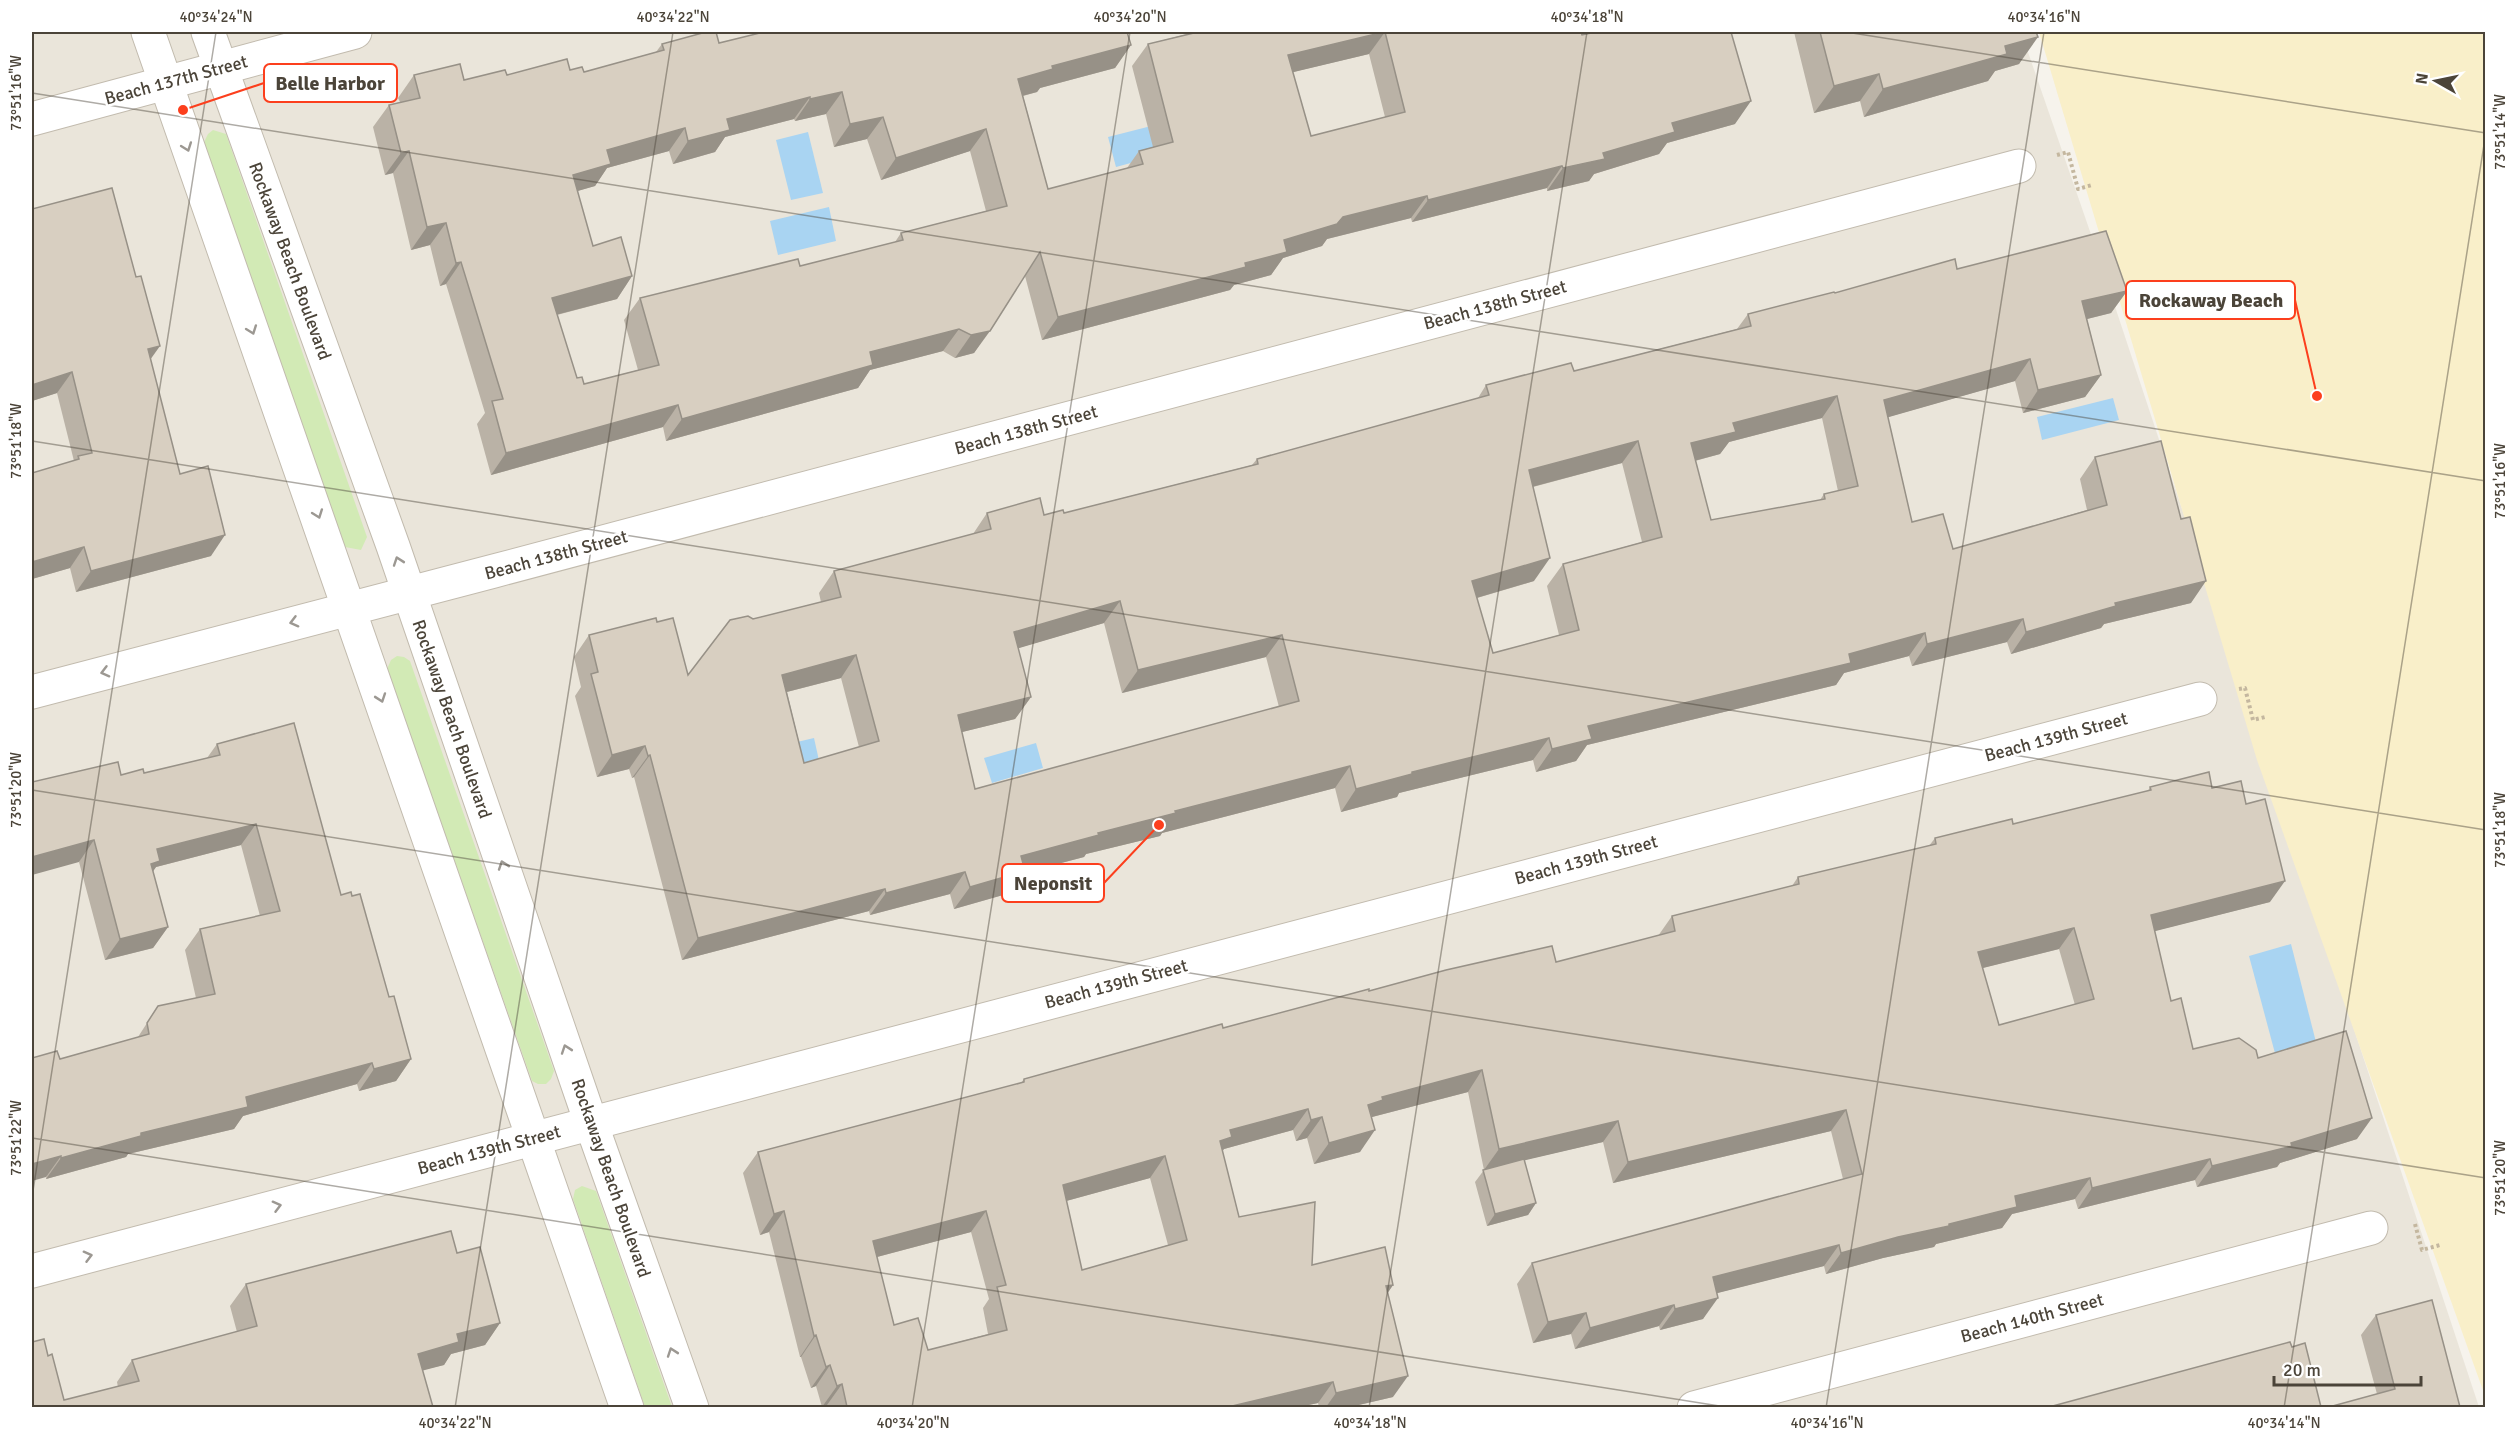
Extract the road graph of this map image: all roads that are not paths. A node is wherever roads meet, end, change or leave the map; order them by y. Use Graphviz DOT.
graph roads {
  1 [pos="148,32"];
  2 [pos="208,32"];
  3 [pos="355,32"];
  4 [pos="220,68"];
  5 [pos="165,83"];
  6 [pos="32,119"];
  7 [pos="2019,166"];
  8 [pos="409,592"];
  9 [pos="351,608"];
  10 [pos="32,692"];
  11 [pos="2200,699"];
  12 [pos="591,1123"];
  13 [pos="532,1138"];
  14 [pos="2371,1228"];
  15 [pos="32,1271"];
  16 [pos="627,1407"];
  17 [pos="692,1407"];
  18 [pos="1694,1407"];
  1 -- 5 [label="street"];
  2 -- 4 [label="street, Rockaway Beach Boulevard"];
  3 -- 4 [label="street, Beach 137th Street"];
  4 -- 5 [label="street, Beach 137th Street"];
  8 -- 4 [label="street, Rockaway Beach Boulevard, one-way"];
  5 -- 6 [label="street, Beach 137th Street"];
  5 -- 9 [label="street, one-way"];
  7 -- 8 [label="street, Beach 138th Street"];
  8 -- 9 [label="street, Beach 138th Street"];
  12 -- 8 [label="street, Rockaway Beach Boulevard, one-way"];
  9 -- 10 [label="street, Beach 138th Street, one-way"];
  9 -- 13 [label="street, one-way"];
  11 -- 12 [label="street, Beach 139th Street"];
  12 -- 13 [label="street, Beach 139th Street"];
  17 -- 12 [label="street, Rockaway Beach Boulevard, one-way"];
  15 -- 13 [label="street, Beach 139th Street, one-way"];
  13 -- 16 [label="street"];
  14 -- 18 [label="street, Beach 140th Street"];
}
